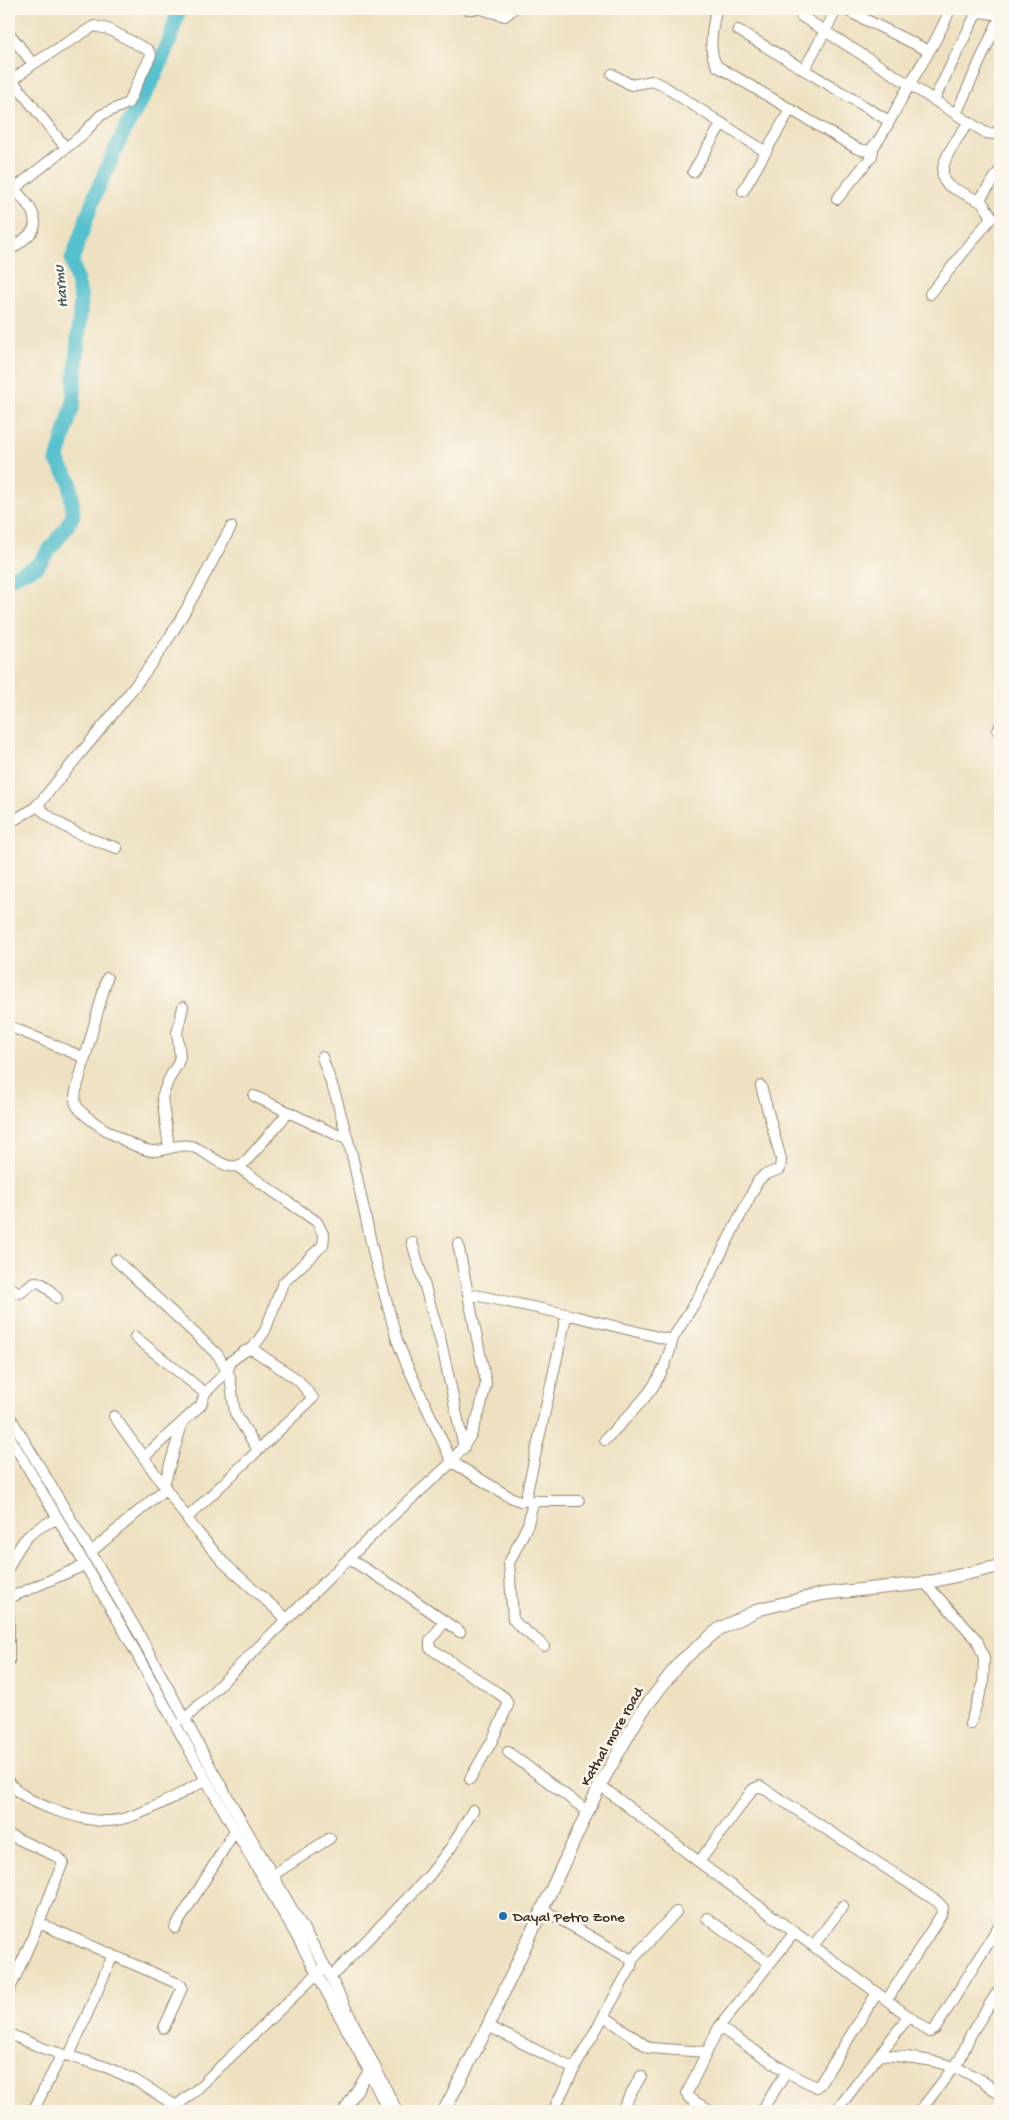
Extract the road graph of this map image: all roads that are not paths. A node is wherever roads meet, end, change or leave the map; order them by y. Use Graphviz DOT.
graph roads {
  1 [pos="467,9"];
  2 [pos="513,9"];
  3 [pos="716,9"];
  4 [pos="838,9"];
  5 [pos="844,9"];
  6 [pos="950,9"];
  7 [pos="800,16"];
  8 [pos="1000,16"];
  9 [pos="738,30"];
  10 [pos="824,31"];
  11 [pos="9,33"];
  12 [pos="929,51"];
  13 [pos="32,64"];
  14 [pos="804,70"];
  15 [pos="612,74"];
  16 [pos="10,82"];
  17 [pos="909,85"];
  18 [pos="934,100"];
  19 [pos="790,110"];
  20 [pos="956,114"];
  21 [pos="889,121"];
  22 [pos="968,122"];
  23 [pos="722,123"];
  24 [pos="998,134"];
  25 [pos="874,145"];
  26 [pos="66,148"];
  27 [pos="766,152"];
  28 [pos="1000,170"];
  29 [pos="693,172"];
  30 [pos="11,187"];
  31 [pos="743,191"];
  32 [pos="837,199"];
  33 [pos="981,202"];
  34 [pos="9,251"];
  35 [pos="930,294"];
  36 [pos="231,527"];
  37 [pos="37,806"];
  38 [pos="9,823"];
  39 [pos="117,848"];
  40 [pos="107,978"];
  41 [pos="183,1007"];
  42 [pos="9,1026"];
  43 [pos="322,1057"];
  44 [pos="85,1058"];
  45 [pos="761,1086"];
  46 [pos="254,1096"];
  47 [pos="289,1112"];
  48 [pos="348,1140"];
  49 [pos="169,1148"];
  50 [pos="238,1167"];
  51 [pos="412,1242"];
  52 [pos="458,1244"];
  53 [pos="116,1260"];
  54 [pos="9,1287"];
  55 [pos="470,1294"];
  56 [pos="57,1298"];
  57 [pos="570,1315"];
  58 [pos="135,1337"];
  59 [pos="673,1338"];
  60 [pos="252,1349"];
  61 [pos="228,1370"];
  62 [pos="205,1393"];
  63 [pos="9,1414"];
  64 [pos="114,1416"];
  65 [pos="182,1422"];
  66 [pos="9,1436"];
  67 [pos="605,1440"];
  68 [pos="464,1448"];
  69 [pos="258,1450"];
  70 [pos="144,1457"];
  71 [pos="452,1462"];
  72 [pos="165,1487"];
  73 [pos="529,1501"];
  74 [pos="579,1501"];
  75 [pos="187,1518"];
  76 [pos="57,1519"];
  77 [pos="91,1552"];
  78 [pos="348,1559"];
  79 [pos="85,1565"];
  80 [pos="9,1566"];
  81 [pos="1000,1566"];
  82 [pos="925,1583"];
  83 [pos="9,1598"];
  84 [pos="9,1616"];
  85 [pos="286,1619"];
  86 [pos="445,1621"];
  87 [pos="460,1632"];
  88 [pos="544,1646"];
  89 [pos="9,1663"];
  90 [pos="184,1720"];
  91 [pos="970,1724"];
  92 [pos="508,1752"];
  93 [pos="470,1779"];
  94 [pos="206,1780"];
  95 [pos="9,1782"];
  96 [pos="600,1785"];
  97 [pos="473,1810"];
  98 [pos="587,1811"];
  99 [pos="236,1829"];
  100 [pos="9,1835"];
  101 [pos="330,1838"];
  102 [pos="699,1862"];
  103 [pos="273,1875"];
  104 [pos="842,1906"];
  105 [pos="542,1909"];
  106 [pos="676,1912"];
  107 [pos="707,1918"];
  108 [pos="39,1923"];
  109 [pos="1000,1924"];
  110 [pos="175,1928"];
  111 [pos="795,1932"];
  112 [pos="814,1946"];
  113 [pos="112,1955"];
  114 [pos="632,1960"];
  115 [pos="769,1963"];
  116 [pos="321,1969"];
  117 [pos="331,1977"];
  118 [pos="1000,1988"];
  119 [pos="9,1991"];
  120 [pos="877,1992"];
  121 [pos="887,2000"];
  122 [pos="604,2016"];
  123 [pos="909,2016"];
  124 [pos="488,2026"];
  125 [pos="719,2027"];
  126 [pos="164,2028"];
  127 [pos="9,2034"];
  128 [pos="706,2052"];
  129 [pos="66,2055"];
  130 [pos="881,2055"];
  131 [pos="955,2066"];
  132 [pos="574,2069"];
  133 [pos="369,2071"];
  134 [pos="787,2072"];
  135 [pos="641,2076"];
  136 [pos="999,2090"];
  137 [pos="174,2108"];
  138 [pos="33,2111"];
  139 [pos="344,2111"];
  140 [pos="388,2111"];
  141 [pos="397,2111"];
  142 [pos="444,2111"];
  143 [pos="552,2111"];
  144 [pos="620,2111"];
  145 [pos="710,2111"];
  146 [pos="760,2111"];
  147 [pos="836,2111"];
  148 [pos="920,2111"];
  1 -- 2 [label="street"];
  3 -- 19 [label="street"];
  4 -- 10 [label="street"];
  5 -- 12 [label="street"];
  6 -- 12 [label="street"];
  7 -- 10 [label="street"];
  8 -- 18 [label="street"];
  8 -- 20 [label="street"];
  9 -- 14 [label="street"];
  10 -- 14 [label="street"];
  10 -- 17 [label="street"];
  11 -- 13 [label="street"];
  12 -- 17 [label="street"];
  13 -- 16 [label="street"];
  13 -- 26 [label="street"];
  14 -- 21 [label="street"];
  15 -- 23 [label="street"];
  16 -- 26 [label="street"];
  17 -- 18 [label="street"];
  17 -- 21 [label="street"];
  18 -- 20 [label="street"];
  19 -- 25 [label="street"];
  19 -- 27 [label="street"];
  20 -- 22 [label="street"];
  21 -- 25 [label="street"];
  22 -- 24 [label="street"];
  22 -- 33 [label="street"];
  23 -- 27 [label="street"];
  23 -- 29 [label="street"];
  25 -- 32 [label="street"];
  26 -- 30 [label="street"];
  27 -- 31 [label="street"];
  28 -- 33 [label="street"];
  30 -- 34 [label="street"];
  33 -- 35 [label="street"];
  36 -- 37 [label="street"];
  37 -- 38 [label="street"];
  37 -- 39 [label="street"];
  40 -- 44 [label="street"];
  41 -- 49 [label="street"];
  42 -- 44 [label="street"];
  43 -- 48 [label="street"];
  44 -- 49 [label="street"];
  45 -- 59 [label="street"];
  46 -- 47 [label="street"];
  47 -- 48 [label="street"];
  47 -- 50 [label="street"];
  48 -- 71 [label="street"];
  49 -- 50 [label="street"];
  50 -- 60 [label="street"];
  51 -- 68 [label="street"];
  52 -- 55 [label="street"];
  53 -- 61 [label="street"];
  54 -- 56 [label="street"];
  55 -- 57 [label="street"];
  55 -- 68 [label="street"];
  57 -- 59 [label="street"];
  57 -- 73 [label="street"];
  58 -- 62 [label="street"];
  59 -- 67 [label="street"];
  60 -- 61 [label="street"];
  60 -- 69 [label="street"];
  61 -- 62 [label="street"];
  61 -- 69 [label="street"];
  62 -- 65 [label="street"];
  63 -- 77 [label="street"];
  64 -- 70 [label="street"];
  65 -- 70 [label="street"];
  65 -- 72 [label="street"];
  66 -- 76 [label="street"];
  68 -- 71 [label="street"];
  69 -- 75 [label="street"];
  70 -- 72 [label="street"];
  71 -- 73 [label="street"];
  71 -- 78 [label="street"];
  72 -- 75 [label="street"];
  72 -- 77 [label="street"];
  73 -- 74 [label="street"];
  73 -- 88 [label="street"];
  75 -- 85 [label="street"];
  76 -- 79 [label="street"];
  76 -- 80 [label="street"];
  77 -- 90 [label="street"];
  78 -- 85 [label="street"];
  78 -- 86 [label="street"];
  79 -- 83 [label="street"];
  79 -- 94 [label="street"];
  81 -- 82 [label="main road, Kathal more road"];
  82 -- 91 [label="street"];
  82 -- 96 [label="main road, Kathal more road"];
  84 -- 89 [label="street"];
  85 -- 90 [label="street"];
  86 -- 87 [label="street"];
  86 -- 93 [label="street"];
  90 -- 103 [label="street"];
  92 -- 98 [label="street"];
  94 -- 95 [label="street"];
  94 -- 99 [label="street"];
  96 -- 98 [label="main road, Kathal more road"];
  96 -- 102 [label="street"];
  97 -- 117 [label="street"];
  98 -- 105 [label="main road, Kathal more road"];
  99 -- 110 [label="street"];
  99 -- 116 [label="street"];
  100 -- 108 [label="street"];
  101 -- 103 [label="street"];
  102 -- 111 [label="street"];
  102 -- 121 [label="street"];
  103 -- 116 [label="street"];
  104 -- 112 [label="street"];
  105 -- 114 [label="street"];
  105 -- 124 [label="main road, Kathal more road"];
  106 -- 114 [label="street"];
  107 -- 115 [label="street"];
  108 -- 113 [label="street"];
  108 -- 119 [label="street"];
  109 -- 123 [label="street"];
  111 -- 112 [label="street"];
  111 -- 115 [label="street"];
  112 -- 120 [label="street"];
  113 -- 126 [label="street"];
  113 -- 129 [label="street"];
  114 -- 122 [label="street"];
  115 -- 125 [label="street"];
  116 -- 117 [label="street"];
  116 -- 133 [label="street"];
  116 -- 137 [label="street"];
  117 -- 141 [label="street"];
  118 -- 131 [label="street"];
  120 -- 121 [label="street"];
  120 -- 134 [label="street"];
  121 -- 123 [label="street"];
  122 -- 128 [label="street"];
  122 -- 132 [label="street"];
  123 -- 130 [label="street"];
  124 -- 132 [label="street"];
  124 -- 142 [label="main road, Kathal more road"];
  125 -- 128 [label="street"];
  125 -- 134 [label="street"];
  127 -- 129 [label="street"];
  128 -- 145 [label="street"];
  129 -- 137 [label="street"];
  129 -- 138 [label="street"];
  130 -- 131 [label="street"];
  130 -- 147 [label="street"];
  131 -- 136 [label="street"];
  131 -- 148 [label="street"];
  132 -- 143 [label="street"];
  133 -- 139 [label="street"];
  133 -- 140 [label="street"];
  134 -- 146 [label="street"];
  135 -- 144 [label="street"];
}
